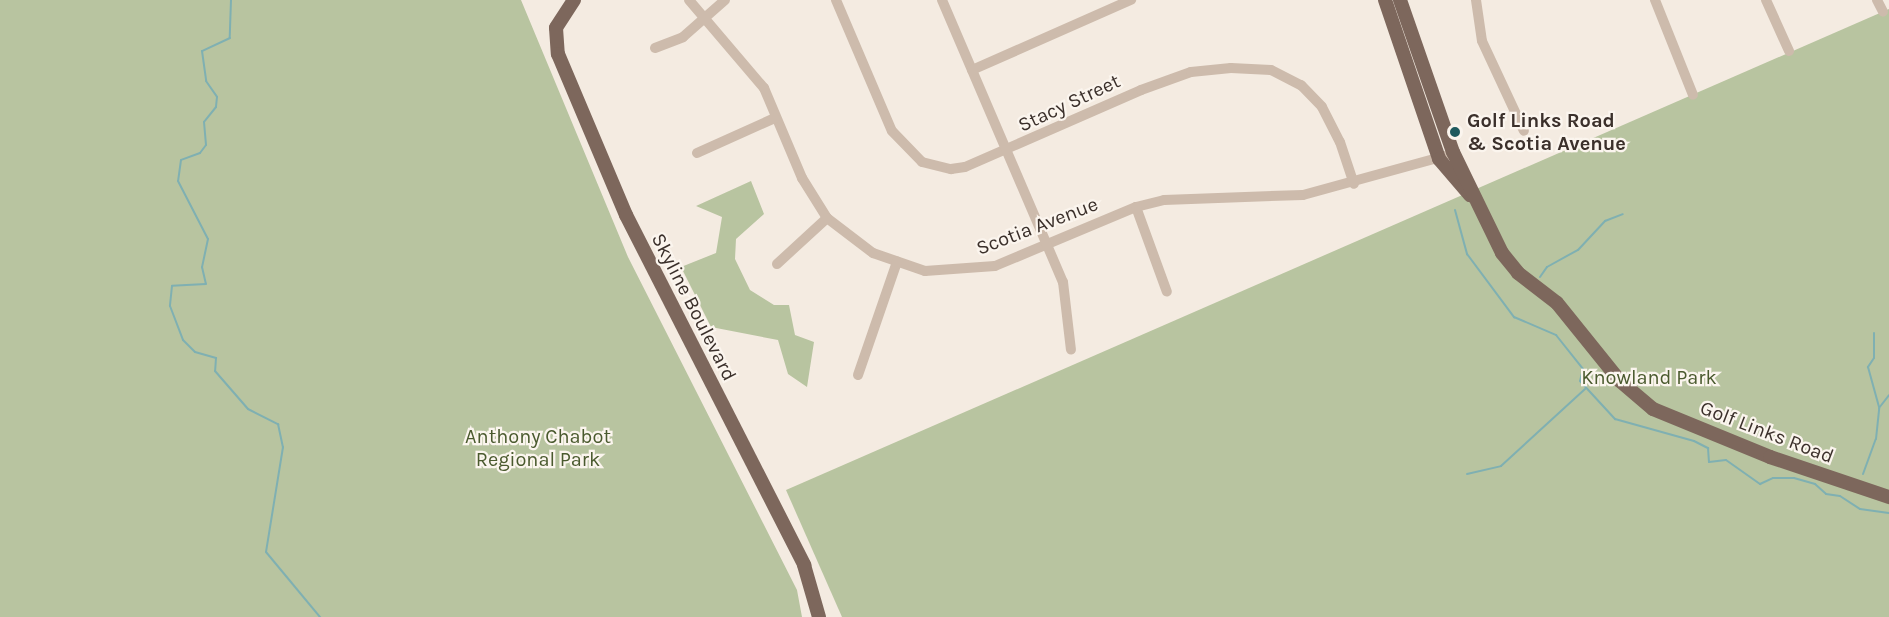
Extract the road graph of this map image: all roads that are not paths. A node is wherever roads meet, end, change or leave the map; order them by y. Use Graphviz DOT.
graph roads {
  1 [pos="574,0"];
  2 [pos="689,0"];
  3 [pos="725,0"];
  4 [pos="836,0"];
  5 [pos="942,0"];
  6 [pos="1131,0"];
  7 [pos="1385,0"];
  8 [pos="1400,0"];
  9 [pos="1476,0"];
  10 [pos="1655,0"];
  11 [pos="1766,0"];
  12 [pos="1877,0"];
  13 [pos="1882,12"];
  14 [pos="704,18"];
  15 [pos="655,48"];
  16 [pos="1789,51"];
  17 [pos="972,70"];
  18 [pos="1693,95"];
  19 [pos="775,118"];
  20 [pos="1524,131"];
  21 [pos="1006,151"];
  22 [pos="1454,152"];
  23 [pos="697,153"];
  24 [pos="1439,159"];
  25 [pos="1354,184"];
  26 [pos="1477,203"];
  27 [pos="1136,207"];
  28 [pos="827,218"];
  29 [pos="1048,244"];
  30 [pos="897,262"];
  31 [pos="777,264"];
  32 [pos="1167,292"];
  33 [pos="1071,350"];
  34 [pos="858,375"];
  35 [pos="1889,497"];
  36 [pos="819,617"];
  1 -- 36 [label="main road, Skyline Boulevard"];
  2 -- 14 [label="street, Scotia Avenue"];
  3 -- 14 [label="street"];
  4 -- 21 [label="street, Stacy Street"];
  5 -- 17 [label="street"];
  6 -- 17 [label="street"];
  7 -- 24 [label="main road, Golf Links Road"];
  8 -- 22 [label="main road, Golf Links Road"];
  9 -- 20 [label="street"];
  10 -- 18 [label="street"];
  11 -- 16 [label="street"];
  12 -- 13 [label="street"];
  14 -- 15 [label="street"];
  14 -- 19 [label="street, Scotia Avenue"];
  17 -- 21 [label="street"];
  19 -- 23 [label="street"];
  19 -- 28 [label="street, Scotia Avenue"];
  21 -- 25 [label="street, Stacy Street"];
  21 -- 29 [label="street"];
  22 -- 24 [label="street, Scotia Avenue"];
  22 -- 26 [label="main road, Golf Links Road"];
  24 -- 25 [label="street, Scotia Avenue"];
  24 -- 26 [label="main road, Golf Links Road"];
  25 -- 27 [label="street, Scotia Avenue"];
  26 -- 35 [label="main road, Golf Links Road"];
  27 -- 29 [label="street, Scotia Avenue"];
  27 -- 32 [label="street"];
  28 -- 30 [label="street, Scotia Avenue"];
  28 -- 31 [label="street"];
  29 -- 30 [label="street, Scotia Avenue"];
  29 -- 33 [label="street"];
  30 -- 34 [label="street"];
}
